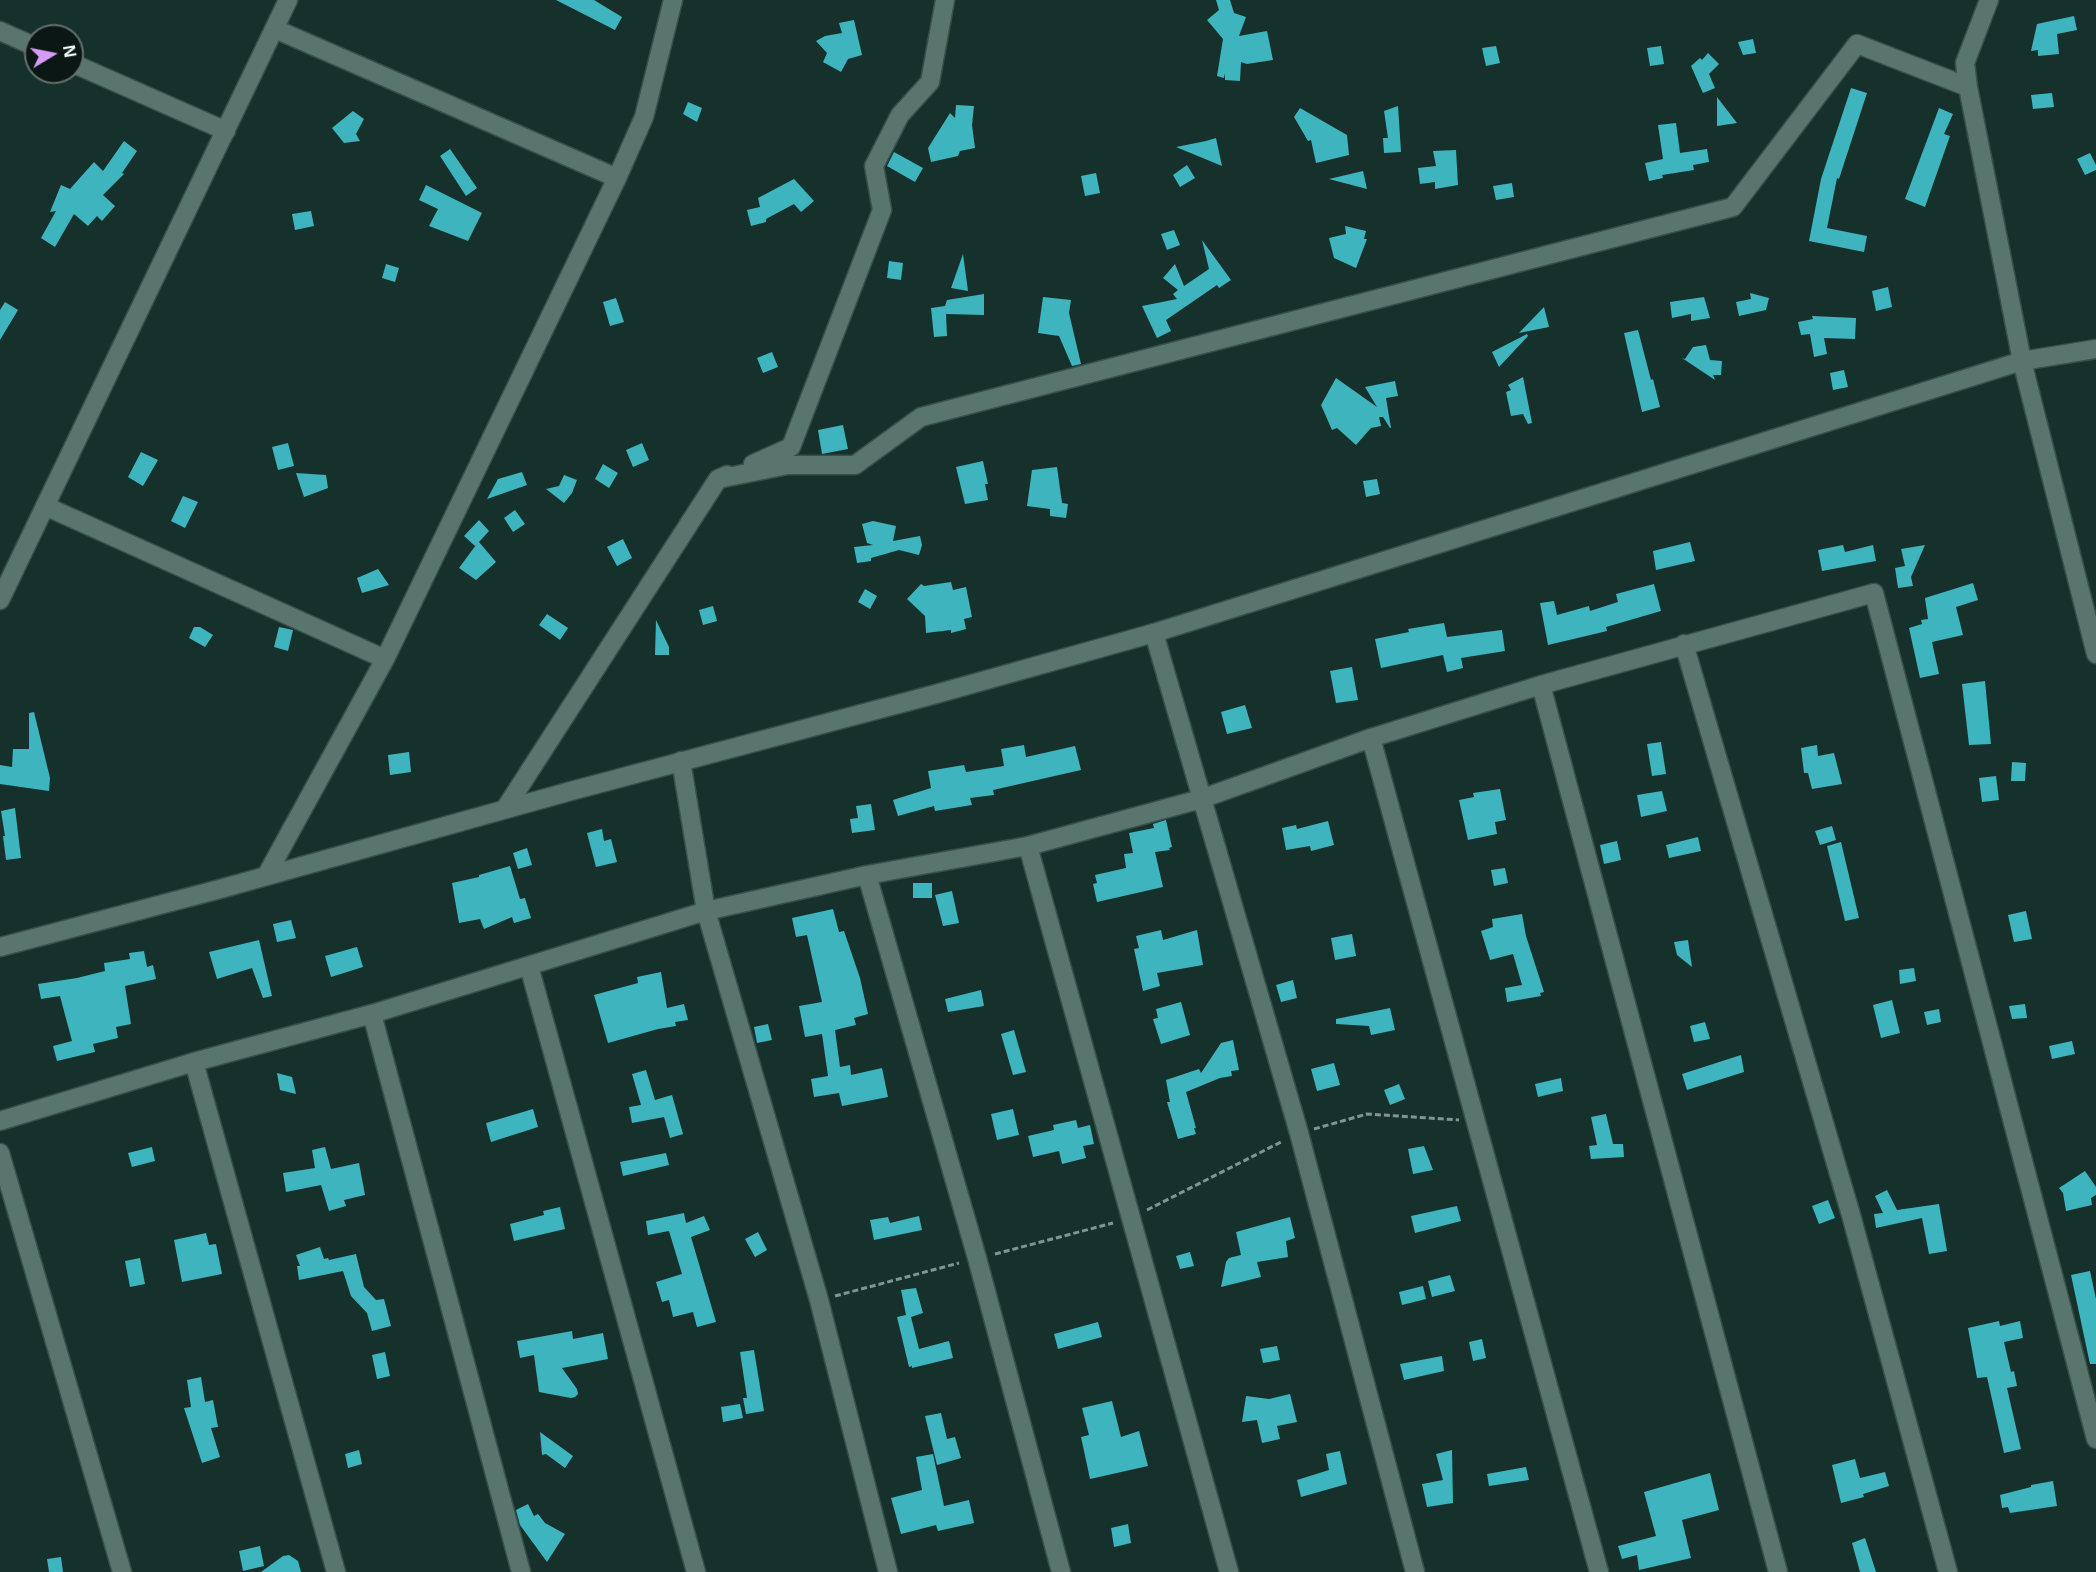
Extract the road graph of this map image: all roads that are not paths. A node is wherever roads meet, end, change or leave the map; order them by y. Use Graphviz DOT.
graph roads {
  1 [pos="288,0"];
  2 [pos="673,0"];
  3 [pos="945,0"];
  4 [pos="1989,0"];
  5 [pos="275,29"];
  6 [pos="0,31"];
  7 [pos="24,42"];
  8 [pos="84,68"];
  9 [pos="1968,87"];
  10 [pos="226,131"];
  11 [pos="617,178"];
  12 [pos="2096,349"];
  13 [pos="2022,361"];
  14 [pos="718,479"];
  15 [pos="45,506"];
  16 [pos="0,600"];
  17 [pos="1154,633"];
  18 [pos="1684,644"];
  19 [pos="2096,654"];
  20 [pos="385,659"];
  21 [pos="1541,685"];
  22 [pos="1371,738"];
  23 [pos="681,762"];
  24 [pos="1201,799"];
  25 [pos="505,809"];
  26 [pos="1028,846"];
  27 [pos="867,875"];
  28 [pos="266,876"];
  29 [pos="706,911"];
  30 [pos="0,947"];
  31 [pos="529,966"];
  32 [pos="372,1014"];
  33 [pos="194,1062"];
  34 [pos="0,1121"];
  35 [pos="0,1153"];
  36 [pos="2096,1439"];
  37 [pos="122,1572"];
  38 [pos="336,1572"];
  39 [pos="521,1572"];
  40 [pos="696,1572"];
  41 [pos="888,1572"];
  42 [pos="1061,1572"];
  43 [pos="1229,1572"];
  44 [pos="1415,1572"];
  45 [pos="1599,1572"];
  46 [pos="1778,1572"];
  47 [pos="1948,1572"];
  1 -- 5 [label="street"];
  2 -- 11 [label="street"];
  3 -- 14 [label="street"];
  4 -- 9 [label="street"];
  5 -- 10 [label="street"];
  5 -- 11 [label="street"];
  6 -- 7 [label="street"];
  8 -- 10 [label="street"];
  9 -- 13 [label="street"];
  9 -- 14 [label="street"];
  10 -- 15 [label="street"];
  11 -- 20 [label="street"];
  12 -- 13 [label="street"];
  13 -- 17 [label="street"];
  13 -- 19 [label="street"];
  14 -- 25 [label="street"];
  15 -- 16 [label="street"];
  15 -- 20 [label="street"];
  17 -- 23 [label="street"];
  17 -- 24 [label="street"];
  18 -- 21 [label="street"];
  18 -- 36 [label="street"];
  18 -- 47 [label="street"];
  20 -- 28 [label="street"];
  21 -- 22 [label="street"];
  21 -- 46 [label="street"];
  22 -- 24 [label="street"];
  22 -- 45 [label="street"];
  23 -- 25 [label="street"];
  23 -- 29 [label="street"];
  24 -- 26 [label="street"];
  24 -- 44 [label="street"];
  25 -- 28 [label="street"];
  26 -- 27 [label="street"];
  26 -- 43 [label="street"];
  27 -- 29 [label="street"];
  27 -- 42 [label="street"];
  28 -- 30 [label="street"];
  29 -- 31 [label="street"];
  29 -- 41 [label="street"];
  31 -- 32 [label="street"];
  31 -- 40 [label="street"];
  32 -- 33 [label="street"];
  32 -- 39 [label="street"];
  33 -- 34 [label="street"];
  33 -- 38 [label="street"];
  35 -- 37 [label="street"];
}
